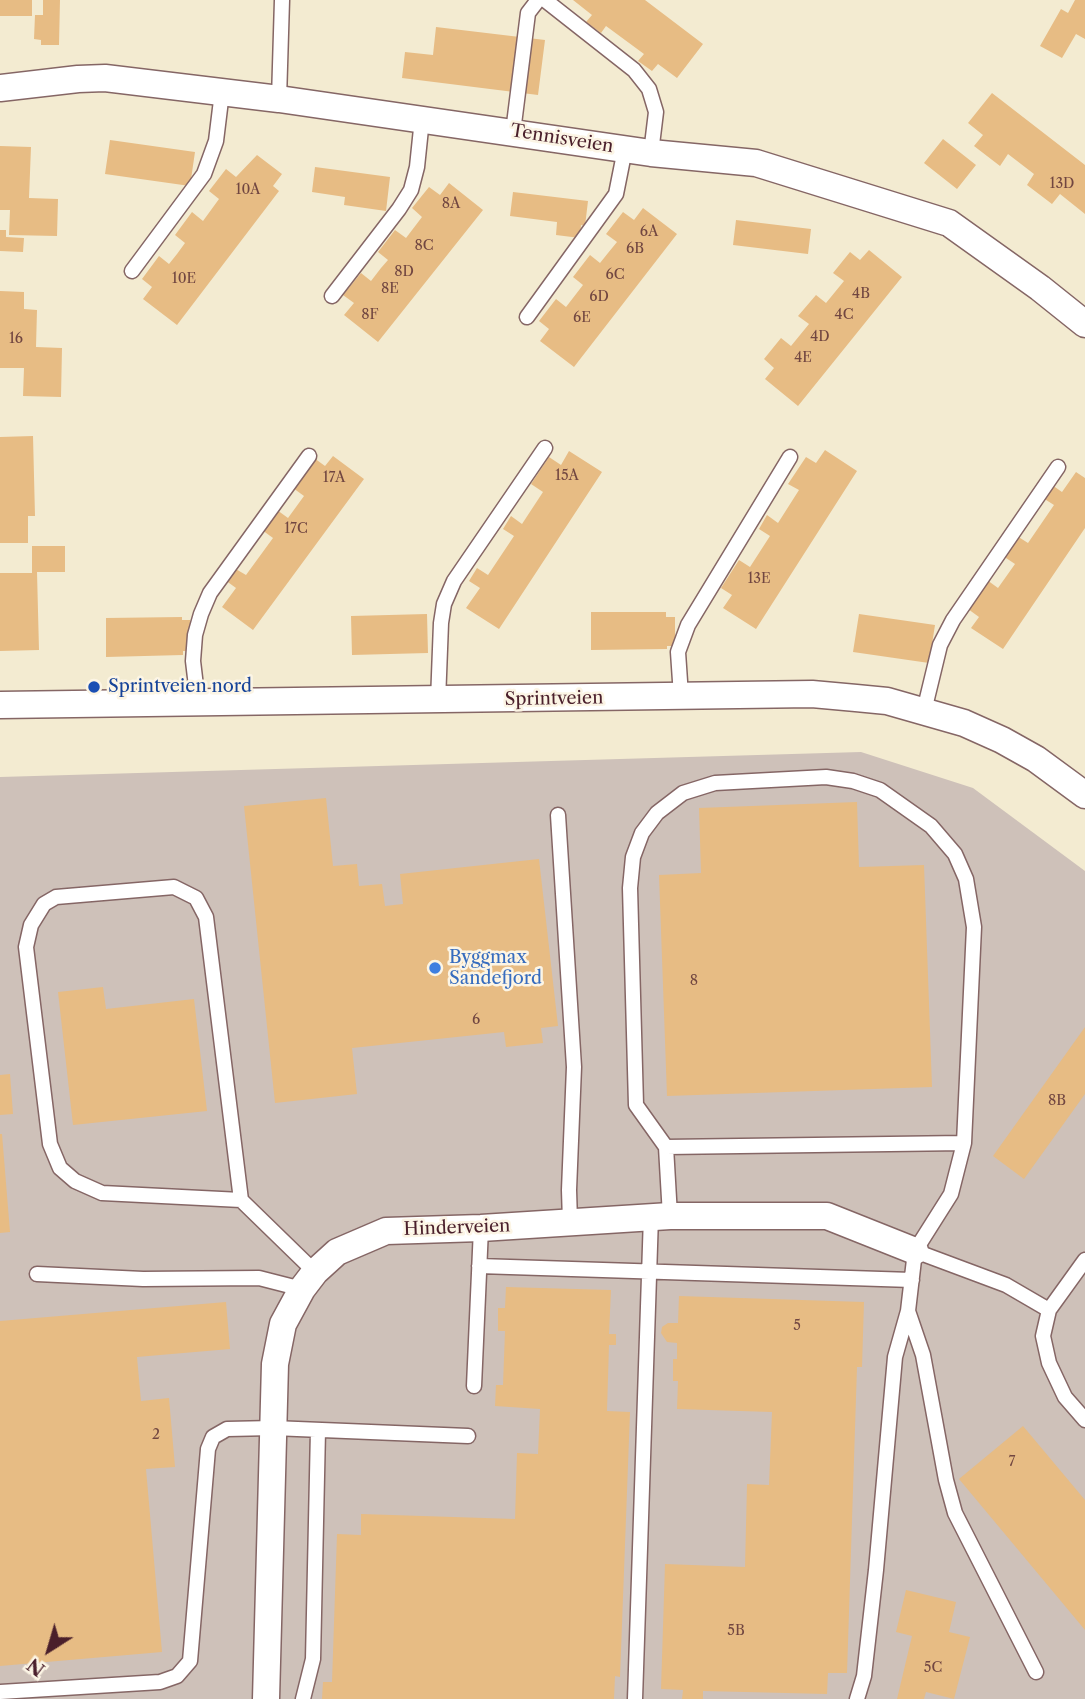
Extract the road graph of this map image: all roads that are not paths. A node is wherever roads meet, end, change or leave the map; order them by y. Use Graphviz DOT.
graph roads {
  1 [pos="282,0"];
  2 [pos="538,0"];
  3 [pos="545,0"];
  4 [pos="0,88"];
  5 [pos="222,92"];
  6 [pos="279,99"];
  7 [pos="422,119"];
  8 [pos="513,132"];
  9 [pos="625,149"];
  10 [pos="651,153"];
  11 [pos="132,271"];
  12 [pos="331,296"];
  13 [pos="527,317"];
  14 [pos="1085,324"];
  15 [pos="545,448"];
  16 [pos="309,456"];
  17 [pos="790,457"];
  18 [pos="1058,467"];
  19 [pos="681,696"];
  20 [pos="438,701"];
  21 [pos="198,703"];
  22 [pos="0,705"];
  23 [pos="924,710"];
  24 [pos="1085,795"];
  25 [pos="558,815"];
  26 [pos="964,1143"];
  27 [pos="666,1147"];
  28 [pos="242,1200"];
  29 [pos="661,1216"];
  30 [pos="570,1222"];
  31 [pos="481,1228"];
  32 [pos="915,1251"];
  33 [pos="1085,1260"];
  34 [pos="479,1266"];
  35 [pos="649,1270"];
  36 [pos="37,1273"];
  37 [pos="912,1280"];
  38 [pos="309,1281"];
  39 [pos="1049,1310"];
  40 [pos="908,1311"];
  41 [pos="474,1386"];
  42 [pos="1085,1420"];
  43 [pos="273,1428"];
  44 [pos="318,1430"];
  45 [pos="468,1436"];
  46 [pos="1036,1672"];
  47 [pos="0,1692"];
  48 [pos="266,1699"];
  49 [pos="303,1699"];
  50 [pos="635,1699"];
  51 [pos="857,1699"];
  1 -- 6 [label="lane"];
  2 -- 8 [label="lane"];
  3 -- 10 [label="lane"];
  4 -- 5 [label="street, Tennisveien"];
  5 -- 6 [label="street, Tennisveien"];
  5 -- 11 [label="lane"];
  6 -- 7 [label="street, Tennisveien"];
  7 -- 8 [label="street, Tennisveien"];
  7 -- 12 [label="lane"];
  8 -- 9 [label="street, Tennisveien"];
  9 -- 10 [label="street, Tennisveien"];
  9 -- 13 [label="lane"];
  10 -- 14 [label="street, Tennisveien"];
  15 -- 20 [label="lane"];
  16 -- 21 [label="lane"];
  17 -- 19 [label="lane"];
  18 -- 23 [label="lane"];
  19 -- 20 [label="street, Sprintveien"];
  19 -- 23 [label="street, Sprintveien"];
  20 -- 21 [label="street, Sprintveien"];
  21 -- 22 [label="street, Sprintveien"];
  23 -- 24 [label="street, Sprintveien"];
  25 -- 30 [label="lane"];
  26 -- 27 [label="lane"];
  26 -- 27 [label="lane"];
  26 -- 32 [label="lane"];
  27 -- 29 [label="lane"];
  28 -- 28 [label="lane"];
  28 -- 38 [label="lane"];
  29 -- 30 [label="street, Hinderveien"];
  29 -- 32 [label="street, Hinderveien"];
  29 -- 35 [label="lane"];
  30 -- 31 [label="street, Hinderveien"];
  31 -- 34 [label="lane"];
  31 -- 38 [label="street, Hinderveien"];
  32 -- 37 [label="lane"];
  32 -- 39 [label="lane"];
  33 -- 39 [label="lane"];
  34 -- 35 [label="lane"];
  34 -- 41 [label="lane"];
  35 -- 37 [label="lane"];
  35 -- 50 [label="lane"];
  36 -- 38 [label="lane"];
  37 -- 40 [label="lane"];
  38 -- 43 [label="street, Hinderveien"];
  39 -- 42 [label="lane"];
  40 -- 46 [label="lane"];
  40 -- 51 [label="lane"];
  43 -- 44 [label="lane"];
  43 -- 47 [label="lane"];
  43 -- 48 [label="street, Hinderveien"];
  44 -- 45 [label="lane"];
  44 -- 49 [label="lane"];
}
